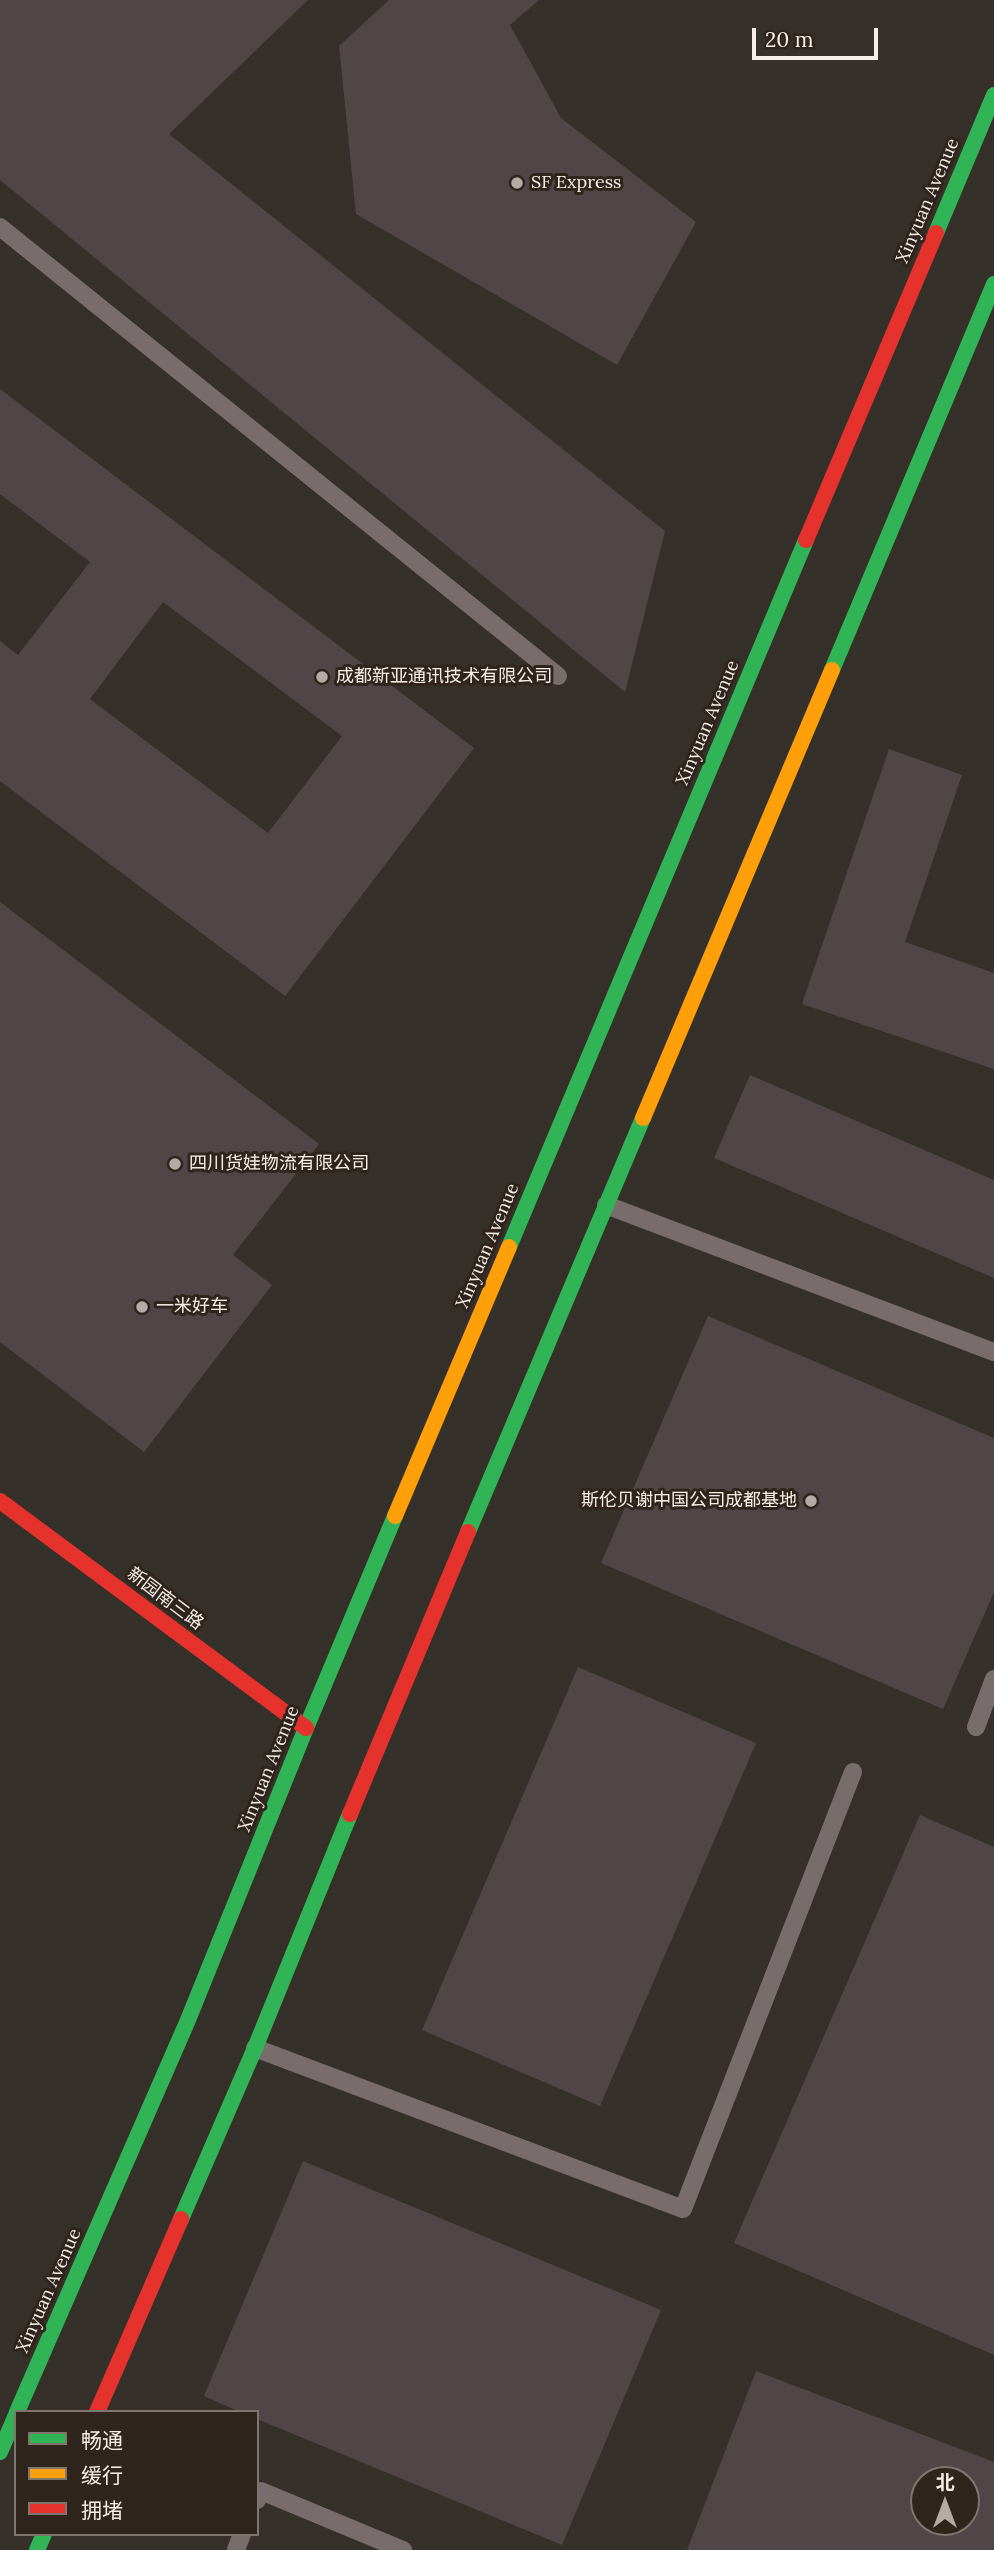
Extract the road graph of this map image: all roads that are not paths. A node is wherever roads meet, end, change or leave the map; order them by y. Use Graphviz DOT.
graph roads {
  1 [pos="994,95"];
  2 [pos="0,228"];
  3 [pos="994,284"];
  4 [pos="558,676"];
  5 [pos="606,1205"];
  6 [pos="994,1352"];
  7 [pos="0,1501"];
  8 [pos="994,1679"];
  9 [pos="976,1727"];
  10 [pos="306,1728"];
  11 [pos="853,1772"];
  12 [pos="255,2048"];
  13 [pos="19,2410"];
  14 [pos="98,2410"];
  15 [pos="14,2421"];
  16 [pos="0,2452"];
  17 [pos="259,2496"];
  18 [pos="403,2550"];
  1 -- 10 [label="street, Xinyuan Avenue"];
  2 -- 4 [label="lane"];
  3 -- 5 [label="street"];
  5 -- 6 [label="lane"];
  5 -- 12 [label="street"];
  7 -- 10 [label="street, 新园南三路"];
  8 -- 9 [label="lane"];
  10 -- 13 [label="street, Xinyuan Avenue"];
  11 -- 12 [label="lane"];
  12 -- 14 [label="street"];
  15 -- 16 [label="street, Xinyuan Avenue"];
  17 -- 18 [label="lane"];
}
